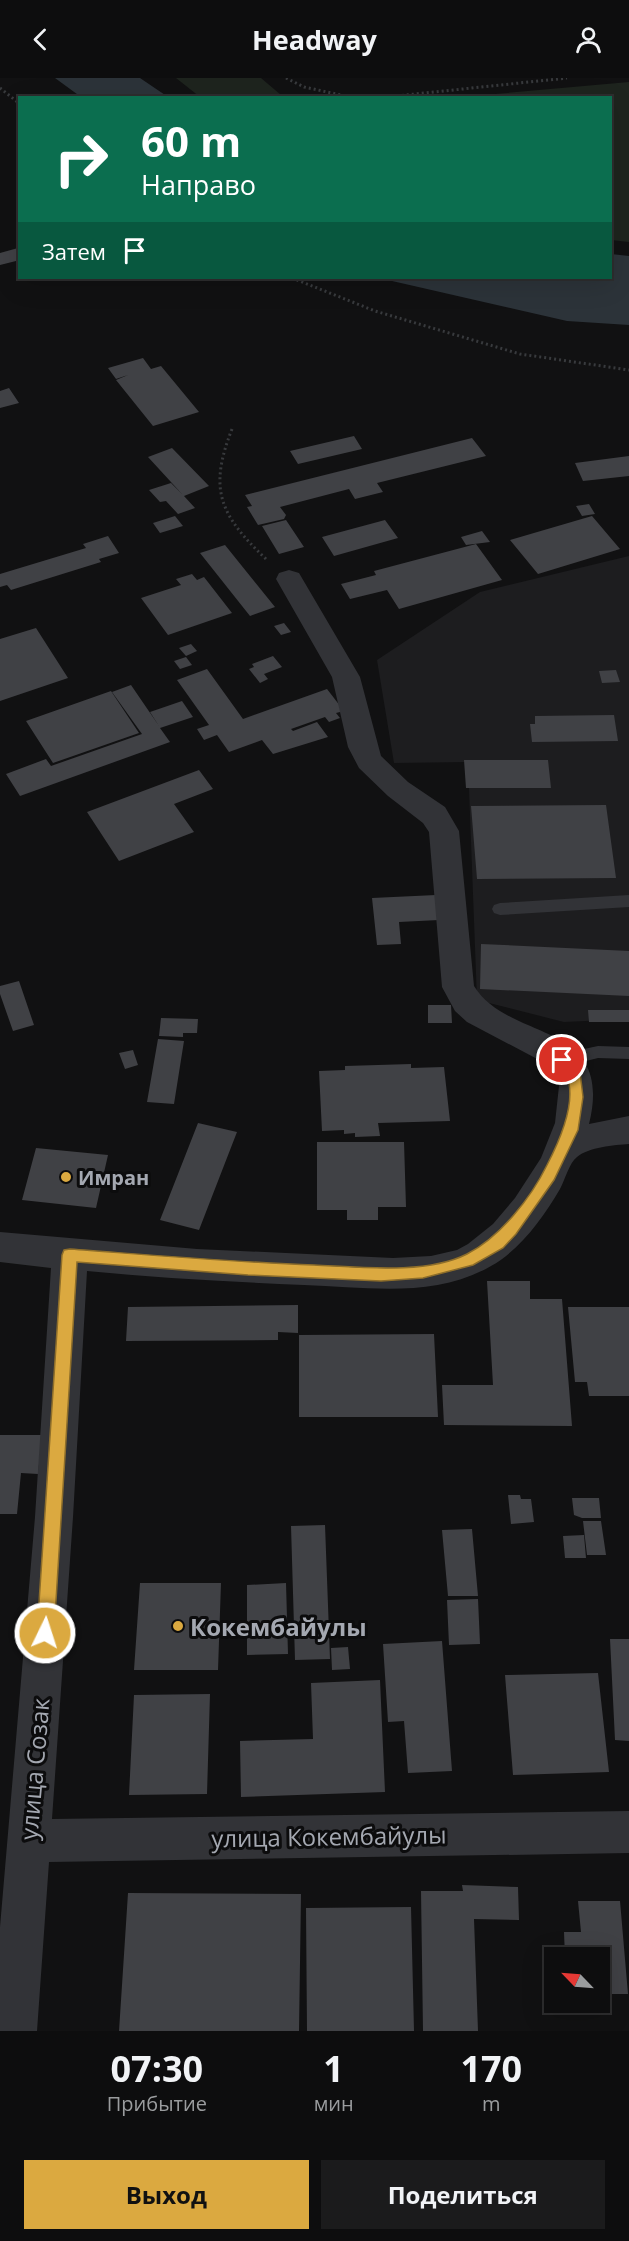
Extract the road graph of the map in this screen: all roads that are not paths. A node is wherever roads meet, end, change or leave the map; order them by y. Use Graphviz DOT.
graph roads {
  1 [pos="289,579"];
  2 [pos="629,901"];
  3 [pos="500,909"];
  4 [pos="629,1053"];
  5 [pos="562,1060"];
  6 [pos="629,1130"];
  7 [pos="563,1148"];
  8 [pos="0,1247"];
  9 [pos="70,1255"];
  10 [pos="629,1832"];
  11 [pos="28,1841"];
  12 [pos="14,2031"];
  1 -- 5 [label="street"];
  2 -- 3 [label="lane"];
  4 -- 5 [label="lane"];
  5 -- 7 [label="street"];
  6 -- 7 [label="street"];
  7 -- 9 [label="street"];
  8 -- 9 [label="street"];
  9 -- 11 [label="street, улица Созак"];
  10 -- 11 [label="street, улица Кокембайулы"];
  11 -- 12 [label="street, улица Созак"];
}
